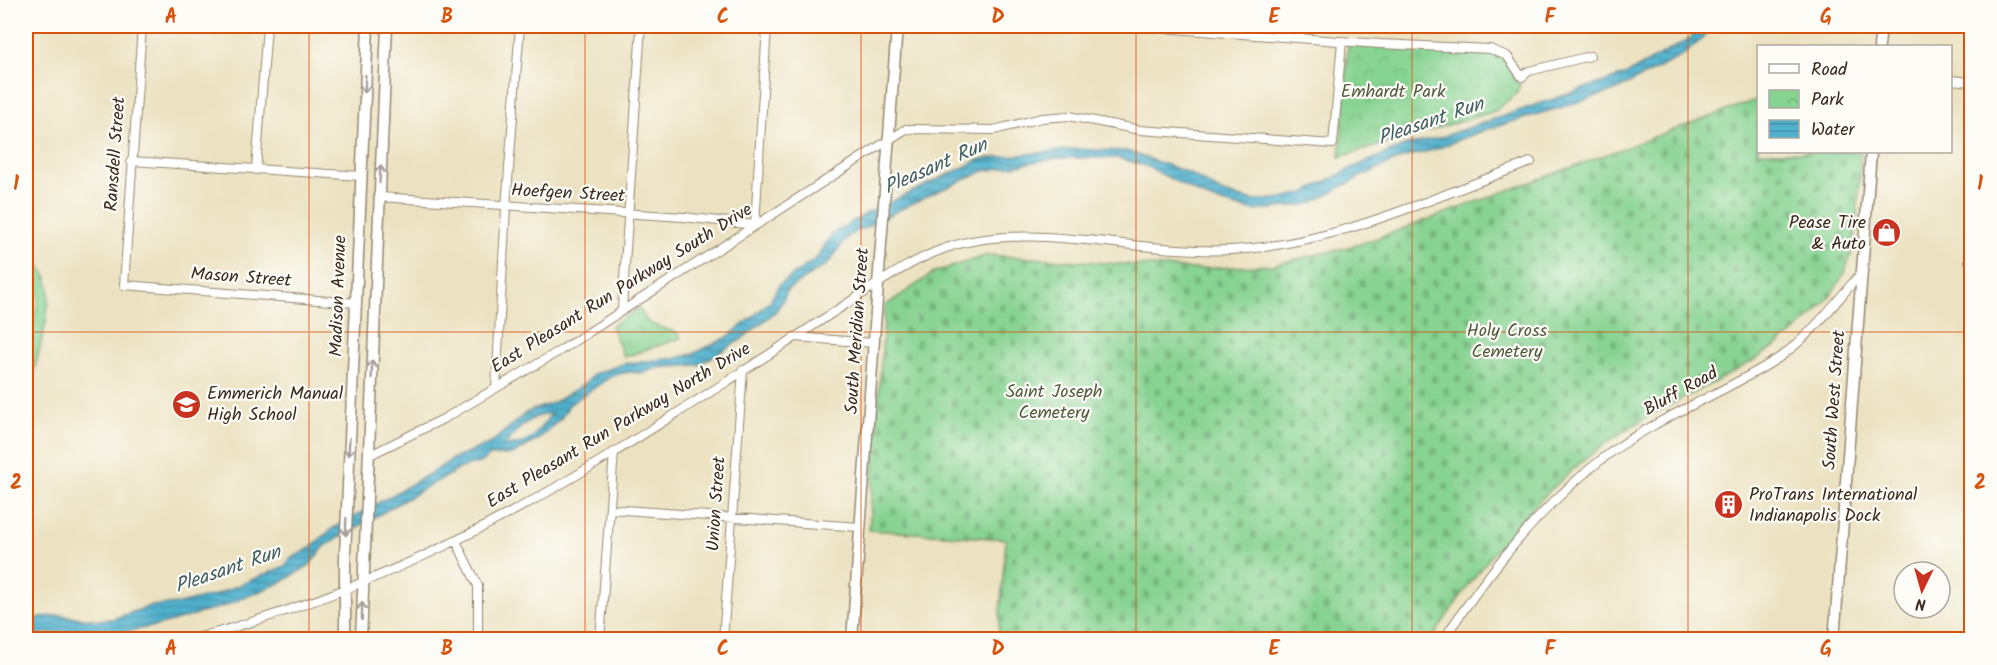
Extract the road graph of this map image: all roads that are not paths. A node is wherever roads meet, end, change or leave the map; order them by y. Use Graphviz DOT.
graph roads {
  1 [pos="142,26"];
  2 [pos="267,26"];
  3 [pos="368,26"];
  4 [pos="387,26"];
  5 [pos="520,26"];
  6 [pos="641,26"];
  7 [pos="767,26"];
  8 [pos="897,26"];
  9 [pos="1133,26"];
  10 [pos="1145,26"];
  11 [pos="1881,26"];
  12 [pos="1342,41"];
  13 [pos="1879,45"];
  14 [pos="1590,56"];
  15 [pos="1952,80"];
  16 [pos="1971,82"];
  17 [pos="888,140"];
  18 [pos="1871,153"];
  19 [pos="131,161"];
  20 [pos="1531,162"];
  21 [pos="256,170"];
  22 [pos="361,176"];
  23 [pos="379,197"];
  24 [pos="506,207"];
  25 [pos="628,214"];
  26 [pos="755,225"];
  27 [pos="1971,227"];
  28 [pos="1969,261"];
  29 [pos="1862,272"];
  30 [pos="878,284"];
  31 [pos="124,285"];
  32 [pos="356,303"];
  33 [pos="622,309"];
  34 [pos="794,337"];
  35 [pos="874,343"];
  36 [pos="743,370"];
  37 [pos="496,388"];
  38 [pos="614,452"];
  39 [pos="368,456"];
  40 [pos="610,509"];
  41 [pos="732,518"];
  42 [pos="861,527"];
  43 [pos="456,541"];
  44 [pos="363,583"];
  45 [pos="346,590"];
  46 [pos="230,629"];
  47 [pos="189,639"];
  48 [pos="230,639"];
  49 [pos="345,639"];
  50 [pos="361,639"];
  51 [pos="478,639"];
  52 [pos="600,639"];
  53 [pos="723,639"];
  54 [pos="852,639"];
  55 [pos="1443,639"];
  56 [pos="1834,639"];
  1 -- 19 [label="street, Ransdell Street"];
  2 -- 21 [label="street"];
  3 -- 22 [label="main road, Madison Avenue, one-way"];
  23 -- 4 [label="main road, Madison Avenue, one-way"];
  5 -- 24 [label="street"];
  6 -- 25 [label="street"];
  7 -- 26 [label="street"];
  8 -- 17 [label="main road, South Meridian Street"];
  9 -- 10 [label="street"];
  10 -- 12 [label="street"];
  11 -- 13 [label="main road"];
  12 -- 14 [label="street"];
  12 -- 17 [label="street, East Pleasant Run Parkway South Drive"];
  15 -- 16 [label="street"];
  17 -- 26 [label="street, East Pleasant Run Parkway South Drive"];
  17 -- 30 [label="main road, South Meridian Street"];
  18 -- 29 [label="main road"];
  19 -- 21 [label="street"];
  19 -- 31 [label="street, Ransdell Street"];
  20 -- 30 [label="street, East Pleasant Run Parkway North Drive"];
  21 -- 22 [label="street"];
  22 -- 32 [label="main road, Madison Avenue"];
  23 -- 24 [label="street, Hoefgen Street"];
  39 -- 23 [label="main road, Madison Avenue, one-way"];
  24 -- 25 [label="street, Hoefgen Street"];
  24 -- 37 [label="street"];
  25 -- 26 [label="street, Hoefgen Street"];
  25 -- 33 [label="street"];
  26 -- 33 [label="street, East Pleasant Run Parkway South Drive"];
  27 -- 28 [label="street"];
  29 -- 55 [label="street, Bluff Road"];
  29 -- 56 [label="main road, South West Street"];
  30 -- 34 [label="street, East Pleasant Run Parkway North Drive"];
  30 -- 35 [label="main road, South Meridian Street"];
  31 -- 32 [label="street, Mason Street"];
  32 -- 45 [label="main road, Madison Avenue, one-way"];
  33 -- 37 [label="street, East Pleasant Run Parkway South Drive"];
  34 -- 35 [label="street"];
  34 -- 36 [label="street, East Pleasant Run Parkway North Drive"];
  35 -- 42 [label="main road, South Meridian Street"];
  36 -- 38 [label="street, East Pleasant Run Parkway North Drive"];
  36 -- 41 [label="street, Union Street"];
  37 -- 39 [label="street, East Pleasant Run Parkway South Drive"];
  38 -- 40 [label="street"];
  38 -- 43 [label="street, East Pleasant Run Parkway North Drive"];
  39 -- 44 [label="main road, Madison Avenue"];
  40 -- 41 [label="street"];
  40 -- 52 [label="street"];
  41 -- 42 [label="street"];
  41 -- 53 [label="street, Union Street"];
  42 -- 54 [label="main road, South Meridian Street"];
  43 -- 44 [label="street, East Pleasant Run Parkway North Drive"];
  43 -- 51 [label="street"];
  44 -- 45 [label="street, East Pleasant Run Parkway North Drive"];
  50 -- 44 [label="main road, Madison Avenue, one-way"];
  45 -- 46 [label="street, East Pleasant Run Parkway North Drive"];
  45 -- 49 [label="main road, Madison Avenue"];
  46 -- 47 [label="street, East Pleasant Run Parkway North Drive"];
  46 -- 48 [label="street"];
}
